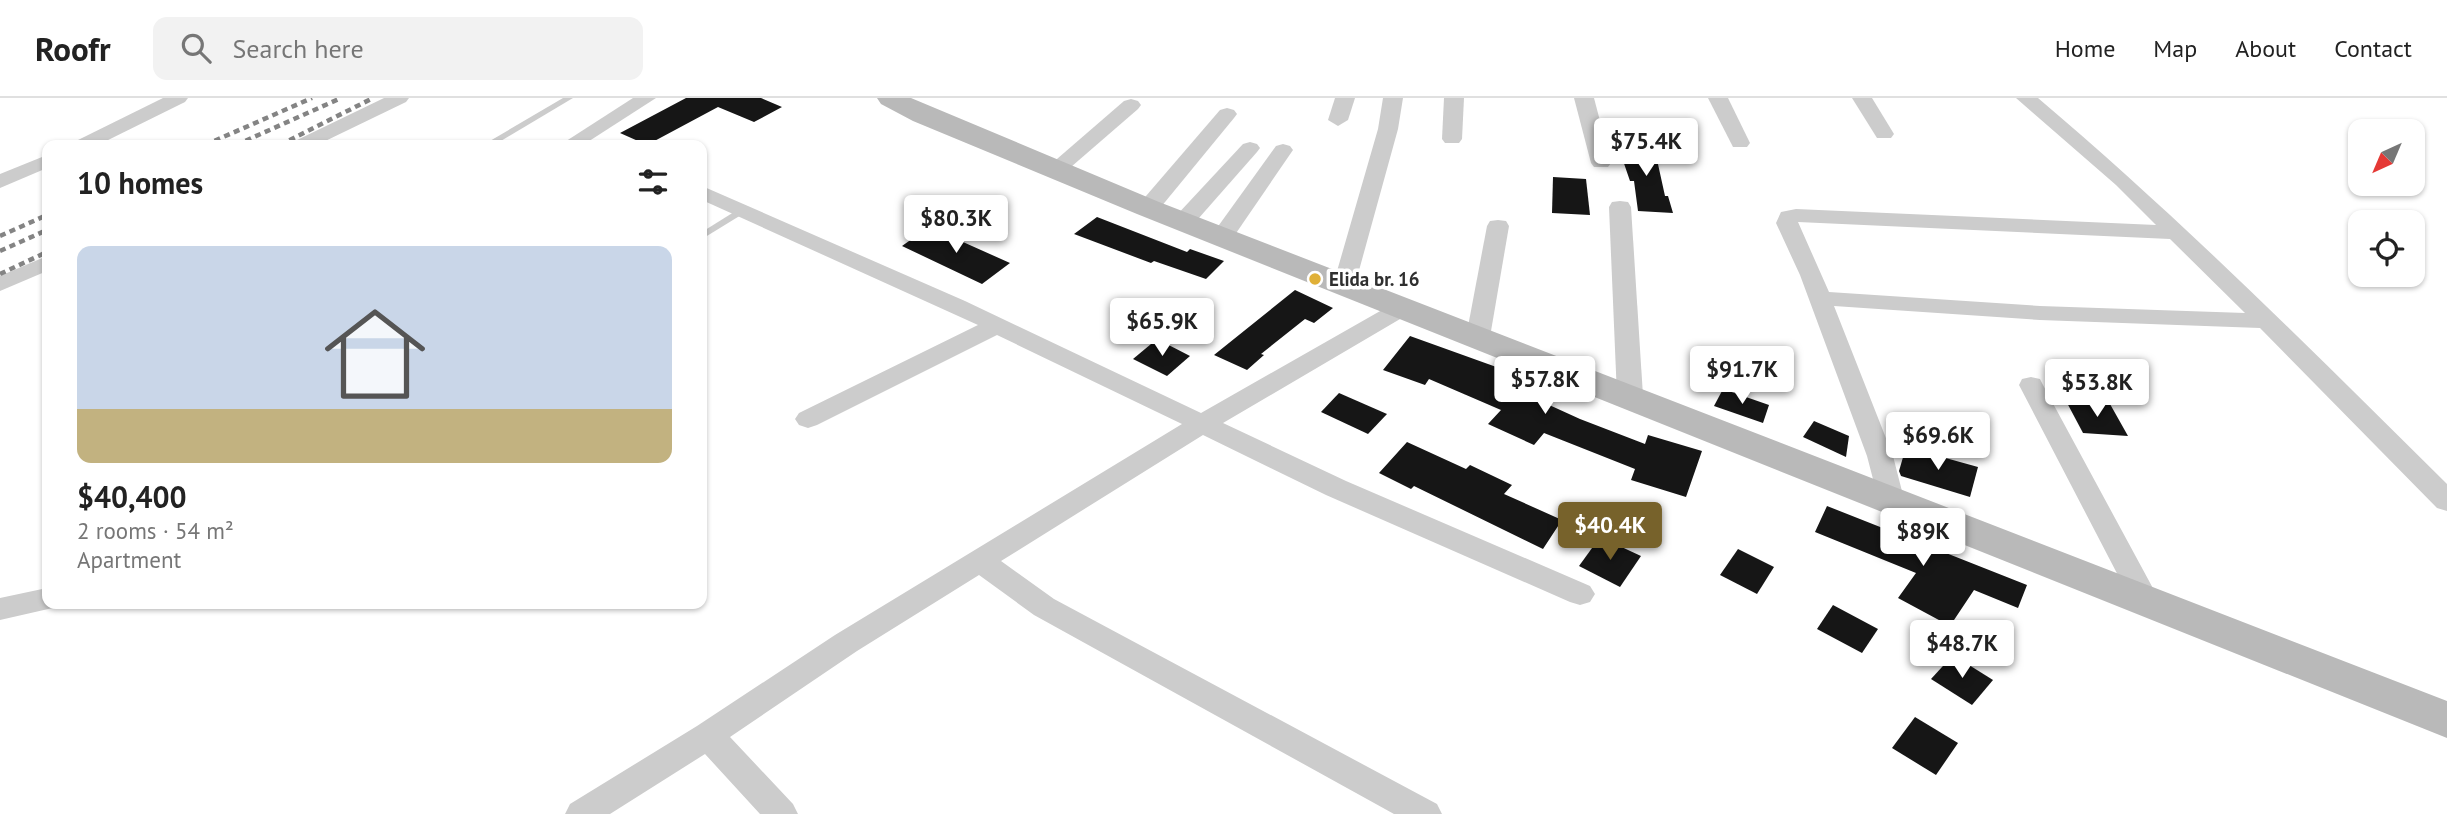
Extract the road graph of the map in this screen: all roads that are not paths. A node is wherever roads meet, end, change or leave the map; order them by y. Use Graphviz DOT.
graph roads {
  1 [pos="178,98"];
  2 [pos="399,98"];
  3 [pos="569,98"];
  4 [pos="646,98"];
  5 [pos="890,98"];
  6 [pos="1345,98"];
  7 [pos="1392,98"];
  8 [pos="1454,98"];
  9 [pos="1584,98"];
  10 [pos="1718,98"];
  11 [pos="1862,98"];
  12 [pos="2026,98"];
  13 [pos="1131,105"];
  14 [pos="1227,114"];
  15 [pos="1338,120"];
  16 [pos="1884,134"];
  17 [pos="1452,139"];
  18 [pos="93,140"];
  19 [pos="312,140"];
  20 [pos="497,140"];
  21 [pos="586,140"];
  22 [pos="1740,143"];
  23 [pos="1250,148"];
  24 [pos="1283,150"];
  25 [pos="42,163"];
  26 [pos="1601,163"];
  27 [pos="1057,169"];
  28 [pos="0,182"];
  29 [pos="707,194"];
  30 [pos="1620,207"];
  31 [pos="1148,208"];
  32 [pos="742,210"];
  33 [pos="1183,222"];
  34 [pos="1498,226"];
  35 [pos="707,233"];
  36 [pos="2176,233"];
  37 [pos="1222,237"];
  38 [pos="42,264"];
  39 [pos="0,284"];
  40 [pos="1344,285"];
  41 [pos="1819,298"];
  42 [pos="1404,307"];
  43 [pos="2267,321"];
  44 [pos="998,325"];
  45 [pos="1478,337"];
  46 [pos="2031,384"];
  47 [pos="1630,396"];
  48 [pos="808,419"];
  49 [pos="1203,424"];
  50 [pos="1890,499"];
  51 [pos="2447,501"];
  52 [pos="982,562"];
  53 [pos="1580,594"];
  54 [pos="42,600"];
  55 [pos="2145,600"];
  56 [pos="0,609"];
  57 [pos="2447,720"];
  58 [pos="708,735"];
  59 [pos="582,814"];
  60 [pos="781,814"];
  61 [pos="1425,814"];
  1 -- 18 [label="street"];
  2 -- 19 [label="street"];
  3 -- 20 [label="lane"];
  4 -- 21 [label="street"];
  5 -- 27 [label="main road"];
  6 -- 15 [label="street"];
  7 -- 40 [label="street"];
  8 -- 17 [label="street"];
  9 -- 26 [label="street"];
  10 -- 22 [label="street"];
  11 -- 16 [label="street"];
  12 -- 36 [label="street"];
  13 -- 27 [label="street"];
  14 -- 31 [label="street"];
  23 -- 33 [label="street"];
  24 -- 37 [label="street"];
  25 -- 28 [label="street"];
  27 -- 31 [label="main road"];
  29 -- 32 [label="street"];
  30 -- 47 [label="street"];
  31 -- 33 [label="main road"];
  32 -- 35 [label="lane"];
  32 -- 44 [label="street"];
  33 -- 37 [label="main road"];
  34 -- 45 [label="street"];
  36 -- 41 [label="street"];
  36 -- 43 [label="street"];
  37 -- 40 [label="main road"];
  38 -- 39 [label="street"];
  40 -- 42 [label="main road"];
  41 -- 43 [label="street"];
  41 -- 50 [label="street"];
  42 -- 45 [label="main road"];
  42 -- 49 [label="street"];
  43 -- 51 [label="street"];
  44 -- 48 [label="street"];
  44 -- 49 [label="street"];
  45 -- 47 [label="main road"];
  46 -- 55 [label="street"];
  47 -- 50 [label="main road"];
  49 -- 52 [label="street"];
  49 -- 53 [label="street"];
  50 -- 55 [label="main road"];
  52 -- 58 [label="street"];
  52 -- 61 [label="street"];
  54 -- 56 [label="street"];
  55 -- 57 [label="main road"];
  58 -- 59 [label="street"];
  58 -- 60 [label="street"];
}
